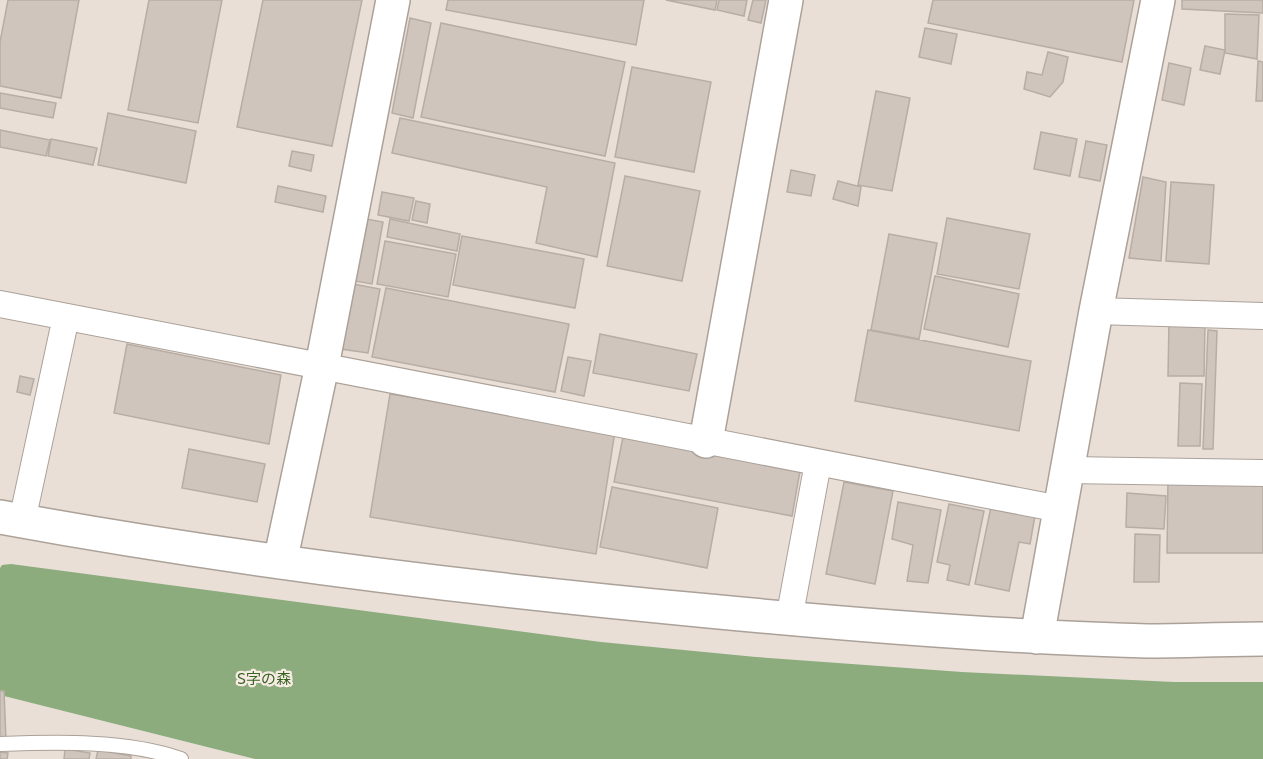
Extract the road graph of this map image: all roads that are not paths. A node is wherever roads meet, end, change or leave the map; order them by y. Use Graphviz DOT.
graph roads {
  1 [pos="393,0"];
  2 [pos="786,0"];
  3 [pos="1158,0"];
  4 [pos="0,304"];
  5 [pos="1096,311"];
  6 [pos="66,316"];
  7 [pos="1263,316"];
  8 [pos="322,366"];
  9 [pos="706,441"];
  10 [pos="818,463"];
  11 [pos="1067,470"];
  12 [pos="1263,474"];
  13 [pos="1060,509"];
  14 [pos="11,519"];
  15 [pos="280,562"];
  16 [pos="789,619"];
  17 [pos="1037,637"];
  18 [pos="1263,639"];
  19 [pos="0,744"];
  20 [pos="181,759"];
  1 -- 8 [label="street"];
  2 -- 9 [label="street"];
  3 -- 5 [label="street"];
  4 -- 6 [label="street"];
  5 -- 7 [label="street"];
  5 -- 11 [label="street"];
  6 -- 8 [label="street"];
  6 -- 14 [label="street"];
  8 -- 9 [label="street"];
  8 -- 15 [label="street"];
  9 -- 10 [label="street"];
  10 -- 13 [label="street"];
  10 -- 16 [label="street"];
  11 -- 12 [label="street"];
  11 -- 13 [label="street"];
  13 -- 17 [label="street"];
  14 -- 15 [label="street"];
  15 -- 16 [label="street"];
  16 -- 17 [label="street"];
  17 -- 18 [label="street"];
  19 -- 20 [label="lane"];
}
